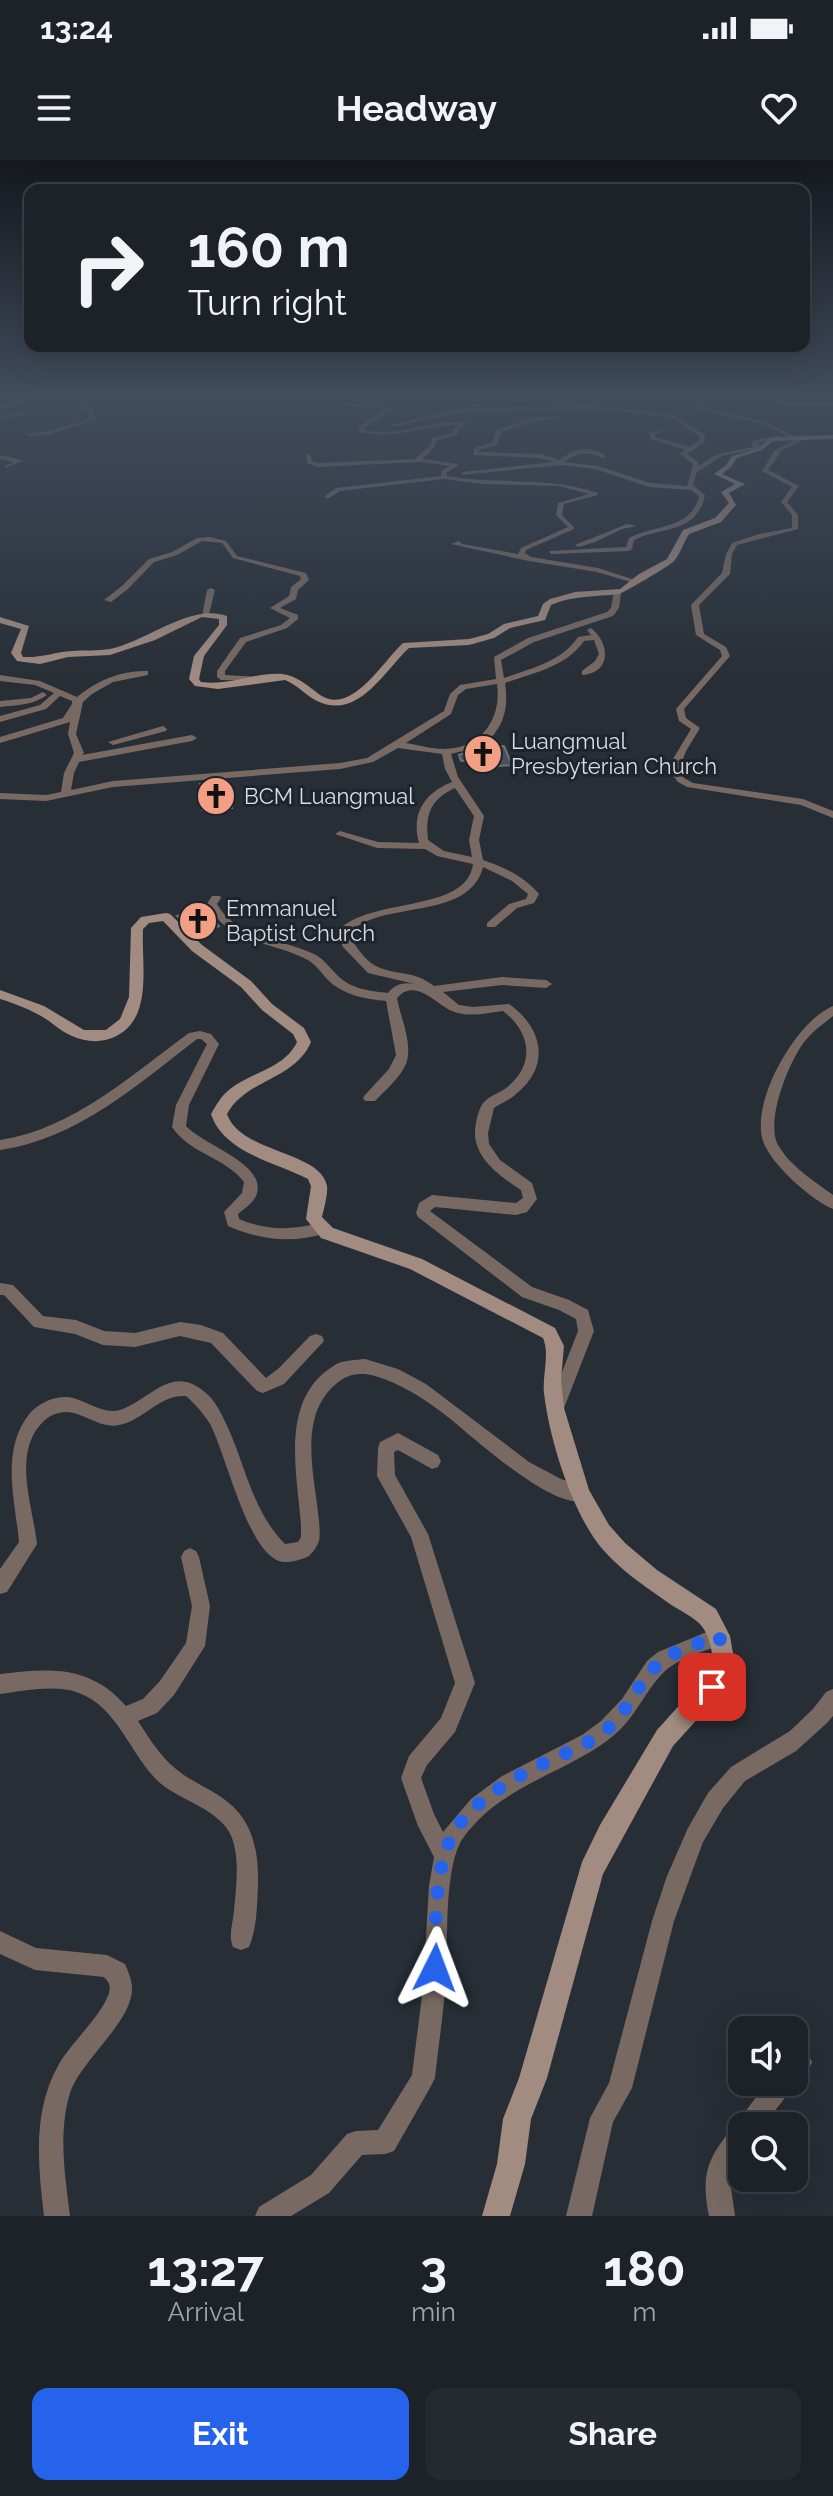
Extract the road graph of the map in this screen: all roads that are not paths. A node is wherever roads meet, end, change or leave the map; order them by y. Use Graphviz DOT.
graph roads {
  1 [pos="337,490"];
  2 [pos="583,490"];
  3 [pos="694,490"];
  4 [pos="730,490"];
  5 [pos="793,490"];
  6 [pos="327,497"];
  7 [pos="634,526"];
  8 [pos="459,543"];
  9 [pos="551,552"];
  10 [pos="525,558"];
  11 [pos="598,570"];
  12 [pos="634,581"];
  13 [pos="211,590"];
  14 [pos="617,593"];
  15 [pos="108,600"];
  16 [pos="205,614"];
  17 [pos="0,620"];
  18 [pos="591,622"];
  19 [pos="596,637"];
  20 [pos="145,673"];
  21 [pos="585,673"];
  22 [pos="0,678"];
  23 [pos="257,679"];
  24 [pos="502,681"];
  25 [pos="47,688"];
  26 [pos="59,693"];
  27 [pos="0,704"];
  28 [pos="78,704"];
  29 [pos="0,719"];
  30 [pos="163,729"];
  31 [pos="192,738"];
  32 [pos="0,740"];
  33 [pos="397,745"];
  34 [pos="446,752"];
  35 [pos="78,756"];
  36 [pos="459,783"];
  37 [pos="65,794"];
  38 [pos="0,796"];
  39 [pos="833,815"];
  40 [pos="340,834"];
  41 [pos="426,846"];
  42 [pos="478,862"];
  43 [pos="216,898"];
  44 [pos="491,925"];
  45 [pos="546,984"];
  46 [pos="431,990"];
  47 [pos="0,994"];
  48 [pos="391,997"];
  49 [pos="833,1010"];
  50 [pos="370,1098"];
  51 [pos="0,1145"];
  52 [pos="833,1203"];
  53 [pos="321,1229"];
  54 [pos="0,1289"];
  55 [pos="316,1341"];
  56 [pos="555,1408"];
  57 [pos="432,1461"];
  58 [pos="580,1494"];
  59 [pos="190,1557"];
  60 [pos="0,1585"];
  61 [pos="719,1636"];
  62 [pos="0,1684"];
  63 [pos="833,1699"];
  64 [pos="123,1717"];
  65 [pos="445,1856"];
  66 [pos="241,1939"];
  67 [pos="0,1942"];
  68 [pos="772,2096"];
  69 [pos="759,2112"];
  70 [pos="728,2152"];
  71 [pos="57,2216"];
  72 [pos="268,2216"];
  73 [pos="496,2216"];
  74 [pos="579,2216"];
  75 [pos="722,2216"];
  1 -- 6 [label="street"];
  2 -- 10 [label="street"];
  3 -- 9 [label="street"];
  4 -- 12 [label="street"];
  5 -- 39 [label="street"];
  7 -- 9 [label="street"];
  8 -- 10 [label="street"];
  9 -- 11 [label="street"];
  10 -- 11 [label="street"];
  11 -- 12 [label="street"];
  12 -- 14 [label="street"];
  13 -- 16 [label="street"];
  14 -- 18 [label="street"];
  14 -- 23 [label="street"];
  15 -- 23 [label="street"];
  16 -- 17 [label="street"];
  16 -- 23 [label="street"];
  18 -- 19 [label="street"];
  18 -- 24 [label="street"];
  19 -- 21 [label="street"];
  19 -- 24 [label="street"];
  20 -- 28 [label="street"];
  22 -- 25 [label="street"];
  24 -- 33 [label="street"];
  24 -- 34 [label="street"];
  25 -- 26 [label="street"];
  25 -- 27 [label="street"];
  26 -- 28 [label="street"];
  26 -- 29 [label="street"];
  28 -- 32 [label="street"];
  28 -- 35 [label="street"];
  30 -- 35 [label="street"];
  31 -- 35 [label="street"];
  33 -- 34 [label="street"];
  33 -- 37 [label="street"];
  34 -- 36 [label="street"];
  35 -- 37 [label="street"];
  36 -- 41 [label="street"];
  36 -- 42 [label="street"];
  37 -- 38 [label="street"];
  40 -- 41 [label="street"];
  41 -- 42 [label="street"];
  42 -- 44 [label="street"];
  42 -- 46 [label="street"];
  43 -- 48 [label="street"];
  45 -- 46 [label="street"];
  46 -- 48 [label="street"];
  46 -- 56 [label="street"];
  47 -- 53 [label="street"];
  48 -- 50 [label="street"];
  49 -- 52 [label="street"];
  51 -- 53 [label="street"];
  53 -- 56 [label="street"];
  54 -- 55 [label="street"];
  56 -- 58 [label="street"];
  57 -- 65 [label="street"];
  58 -- 60 [label="street"];
  58 -- 61 [label="street"];
  59 -- 64 [label="street"];
  61 -- 65 [label="street"];
  61 -- 73 [label="street"];
  62 -- 64 [label="street"];
  63 -- 74 [label="street"];
  64 -- 66 [label="street"];
  65 -- 72 [label="street"];
  67 -- 71 [label="street"];
  68 -- 69 [label="street"];
  70 -- 75 [label="street"];
}
